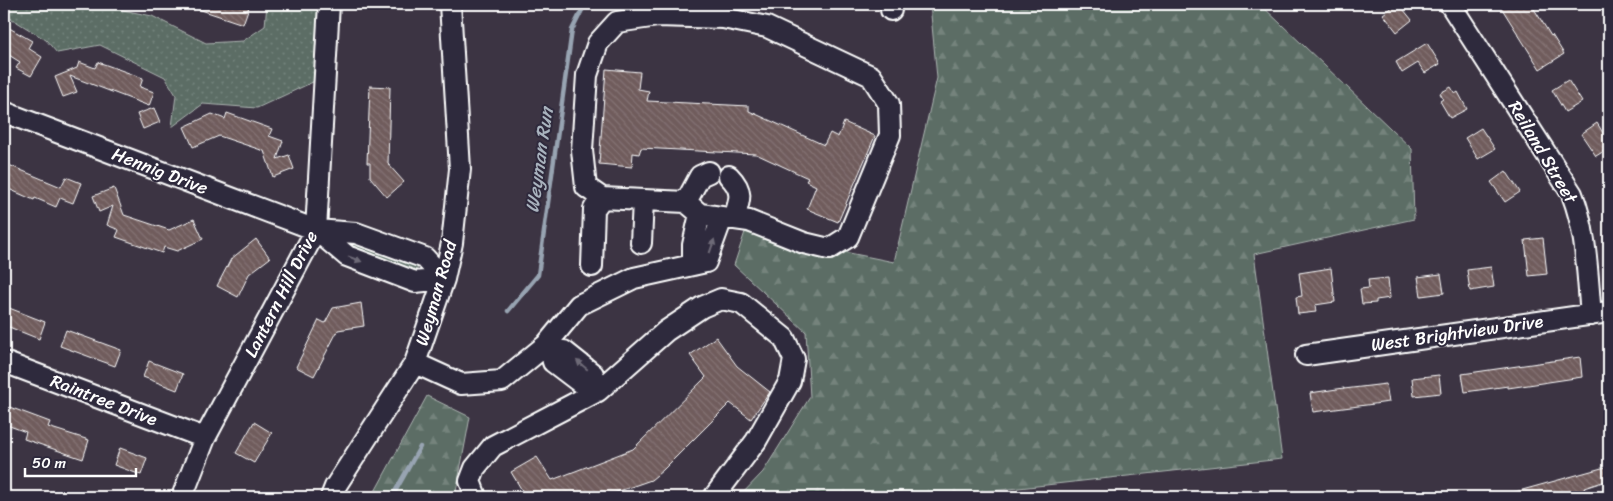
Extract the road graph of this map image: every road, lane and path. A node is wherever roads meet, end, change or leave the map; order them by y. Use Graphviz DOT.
graph roads {
  1 [pos="329,4"];
  2 [pos="450,4"];
  3 [pos="1450,4"];
  4 [pos="4,112"];
  5 [pos="709,172"];
  6 [pos="729,176"];
  7 [pos="602,198"];
  8 [pos="643,200"];
  9 [pos="693,208"];
  10 [pos="728,218"];
  11 [pos="316,230"];
  12 [pos="642,243"];
  13 [pos="694,265"];
  14 [pos="592,266"];
  15 [pos="444,279"];
  16 [pos="1600,314"];
  17 [pos="548,348"];
  18 [pos="1306,354"];
  19 [pos="4,362"];
  20 [pos="415,363"];
  21 [pos="596,388"];
  22 [pos="205,438"];
  23 [pos="182,497"];
  24 [pos="331,497"];
  25 [pos="476,497"];
  26 [pos="714,497"];
  1 -- 11 [label="street, Lantern Hill Drive"];
  2 -- 15 [label="street, Weyman Road"];
  3 -- 16 [label="street, Reiland Street"];
  4 -- 11 [label="street, Hennig Drive"];
  5 -- 9 [label="street"];
  6 -- 10 [label="street"];
  7 -- 8 [label="street"];
  7 -- 10 [label="street"];
  7 -- 14 [label="street"];
  8 -- 9 [label="street"];
  8 -- 12 [label="street"];
  9 -- 10 [label="street"];
  9 -- 13 [label="street"];
  13 -- 10 [label="street, one-way"];
  11 -- 15 [label="street, Hennig Drive"];
  11 -- 22 [label="street, Lantern Hill Drive"];
  13 -- 17 [label="street"];
  15 -- 20 [label="street, Weyman Road"];
  16 -- 18 [label="street, West Brightview Drive"];
  17 -- 20 [label="street"];
  17 -- 21 [label="street"];
  19 -- 22 [label="street, Raintree Drive"];
  20 -- 24 [label="street, Weyman Road"];
  21 -- 25 [label="street"];
  21 -- 26 [label="street"];
  22 -- 23 [label="street, Lantern Hill Drive"];
}
